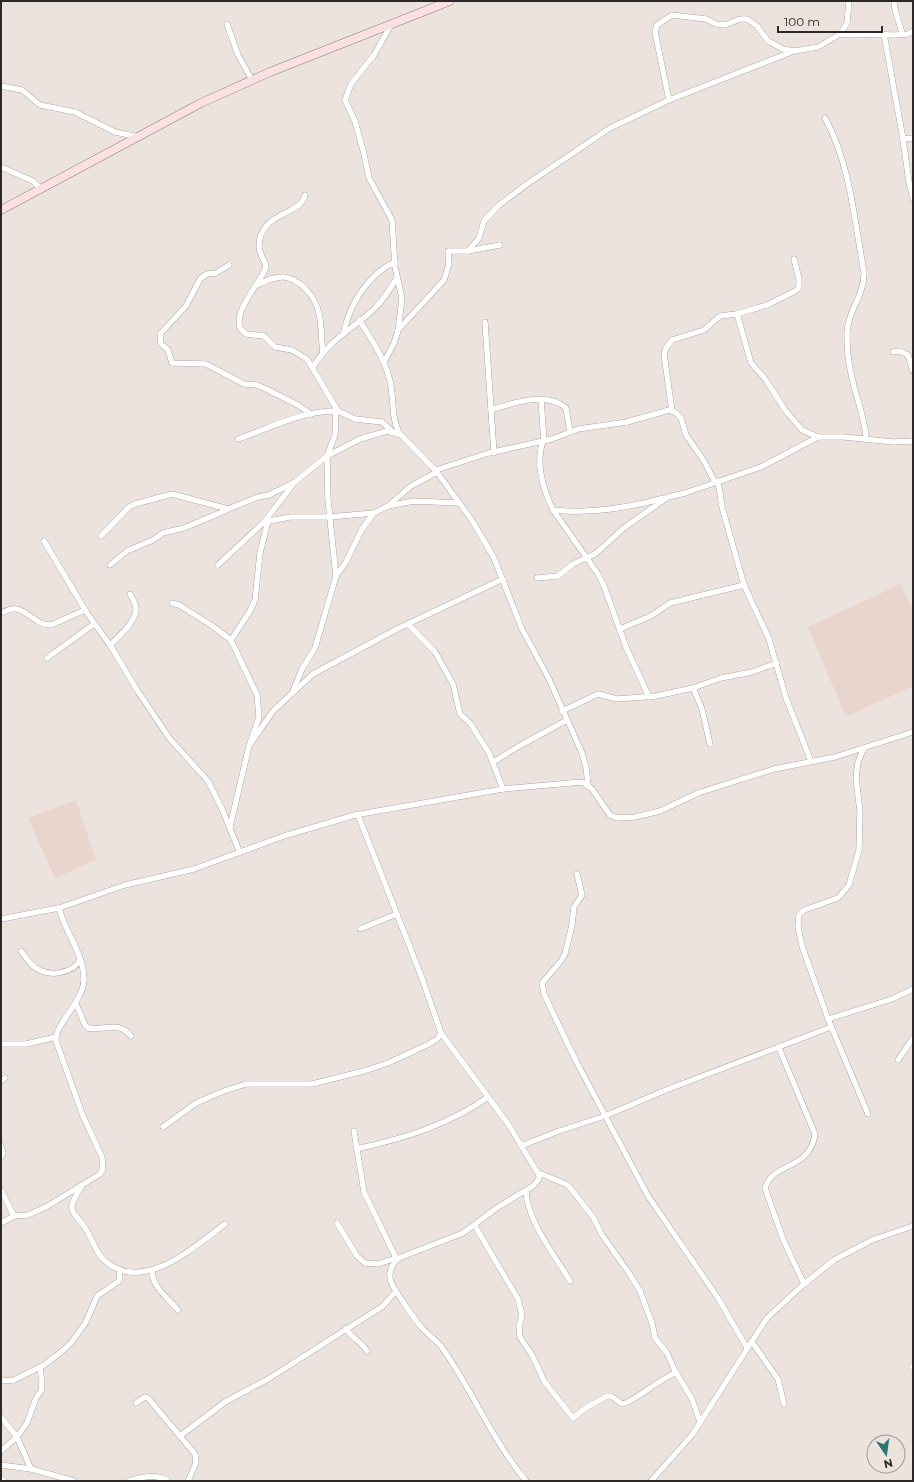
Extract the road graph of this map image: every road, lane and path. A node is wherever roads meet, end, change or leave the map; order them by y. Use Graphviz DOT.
graph roads {
  1 [pos="450,1"];
  2 [pos="849,1"];
  3 [pos="894,1"];
  4 [pos="227,24"];
  5 [pos="391,26"];
  6 [pos="913,31"];
  7 [pos="840,34"];
  8 [pos="884,34"];
  9 [pos="902,34"];
  10 [pos="794,51"];
  11 [pos="252,80"];
  12 [pos="1,86"];
  13 [pos="669,100"];
  14 [pos="825,118"];
  15 [pos="140,137"];
  16 [pos="913,138"];
  17 [pos="903,139"];
  18 [pos="1,167"];
  19 [pos="41,189"];
  20 [pos="305,195"];
  21 [pos="913,198"];
  22 [pos="1,210"];
  23 [pos="500,245"];
  24 [pos="468,251"];
  25 [pos="794,260"];
  26 [pos="395,262"];
  27 [pos="229,265"];
  28 [pos="397,278"];
  29 [pos="254,286"];
  30 [pos="737,314"];
  31 [pos="360,320"];
  32 [pos="485,322"];
  33 [pos="398,331"];
  34 [pos="344,332"];
  35 [pos="893,352"];
  36 [pos="323,353"];
  37 [pos="384,362"];
  38 [pos="313,367"];
  39 [pos="913,371"];
  40 [pos="541,400"];
  41 [pos="491,410"];
  42 [pos="337,411"];
  43 [pos="672,411"];
  44 [pos="311,414"];
  45 [pos="392,432"];
  46 [pos="570,432"];
  47 [pos="401,435"];
  48 [pos="818,437"];
  49 [pos="238,438"];
  50 [pos="866,438"];
  51 [pos="543,441"];
  52 [pos="913,441"];
  53 [pos="494,452"];
  54 [pos="327,456"];
  55 [pos="436,471"];
  56 [pos="717,481"];
  57 [pos="295,482"];
  58 [pos="668,497"];
  59 [pos="459,503"];
  60 [pos="388,506"];
  61 [pos="228,509"];
  62 [pos="553,510"];
  63 [pos="374,513"];
  64 [pos="329,517"];
  65 [pos="266,521"];
  66 [pos="101,536"];
  67 [pos="44,541"];
  68 [pos="586,558"];
  69 [pos="218,564"];
  70 [pos="110,565"];
  71 [pos="336,576"];
  72 [pos="537,578"];
  73 [pos="504,579"];
  74 [pos="744,585"];
  75 [pos="130,594"];
  76 [pos="172,603"];
  77 [pos="85,610"];
  78 [pos="4,612"];
  79 [pos="94,624"];
  80 [pos="408,624"];
  81 [pos="620,629"];
  82 [pos="231,640"];
  83 [pos="110,645"];
  84 [pos="47,658"];
  85 [pos="776,663"];
  86 [pos="694,688"];
  87 [pos="293,691"];
  88 [pos="649,697"];
  89 [pos="562,710"];
  90 [pos="567,720"];
  91 [pos="913,732"];
  92 [pos="250,743"];
  93 [pos="710,744"];
  94 [pos="864,748"];
  95 [pos="811,761"];
  96 [pos="493,762"];
  97 [pos="588,784"];
  98 [pos="504,788"];
  99 [pos="358,815"];
  100 [pos="230,827"];
  101 [pos="240,853"];
  102 [pos="577,874"];
  103 [pos="59,908"];
  104 [pos="397,914"];
  105 [pos="1,919"];
  106 [pos="360,929"];
  107 [pos="22,951"];
  108 [pos="80,960"];
  109 [pos="913,989"];
  110 [pos="76,1004"];
  111 [pos="828,1019"];
  112 [pos="831,1027"];
  113 [pos="441,1033"];
  114 [pos="131,1036"];
  115 [pos="56,1037"];
  116 [pos="913,1038"];
  117 [pos="1,1044"];
  118 [pos="779,1048"];
  119 [pos="898,1060"];
  120 [pos="488,1097"];
  121 [pos="868,1114"];
  122 [pos="605,1116"];
  123 [pos="163,1127"];
  124 [pos="354,1131"];
  125 [pos="1,1146"];
  126 [pos="521,1146"];
  127 [pos="356,1149"];
  128 [pos="1,1157"];
  129 [pos="538,1173"];
  130 [pos="82,1185"];
  131 [pos="1,1190"];
  132 [pos="526,1191"];
  133 [pos="14,1216"];
  134 [pos="1,1223"];
  135 [pos="338,1223"];
  136 [pos="225,1224"];
  137 [pos="475,1226"];
  138 [pos="913,1226"];
  139 [pos="396,1259"];
  140 [pos="120,1269"];
  141 [pos="152,1271"];
  142 [pos="570,1281"];
  143 [pos="804,1284"];
  144 [pos="396,1291"];
  145 [pos="178,1310"];
  146 [pos="346,1328"];
  147 [pos="752,1342"];
  148 [pos="747,1348"];
  149 [pos="367,1351"];
  150 [pos="40,1367"];
  151 [pos="676,1373"];
  152 [pos="1,1381"];
  153 [pos="136,1403"];
  154 [pos="784,1404"];
  155 [pos="1,1417"];
  156 [pos="700,1422"];
  157 [pos="180,1436"];
  158 [pos="17,1437"];
  159 [pos="1,1451"];
  160 [pos="1,1466"];
  161 [pos="31,1469"];
  162 [pos="1,1478"];
  163 [pos="4,1481"];
  164 [pos="74,1481"];
  165 [pos="128,1481"];
  166 [pos="168,1481"];
  167 [pos="188,1481"];
  168 [pos="526,1481"];
  169 [pos="651,1481"];
  1 -- 5 [label="street"];
  2 -- 7 [label="street"];
  3 -- 9 [label="street"];
  4 -- 11 [label="street"];
  5 -- 11 [label="street"];
  5 -- 26 [label="street"];
  6 -- 9 [label="street"];
  7 -- 8 [label="street"];
  7 -- 10 [label="street"];
  8 -- 9 [label="street"];
  8 -- 17 [label="street"];
  10 -- 13 [label="street"];
  10 -- 13 [label="street"];
  11 -- 15 [label="street"];
  12 -- 15 [label="street"];
  13 -- 24 [label="street"];
  14 -- 50 [label="street"];
  15 -- 19 [label="street"];
  16 -- 17 [label="street"];
  17 -- 21 [label="street"];
  18 -- 19 [label="street"];
  19 -- 22 [label="street"];
  20 -- 29 [label="street"];
  23 -- 24 [label="street"];
  24 -- 33 [label="street"];
  25 -- 30 [label="street"];
  26 -- 28 [label="street"];
  26 -- 34 [label="street"];
  27 -- 44 [label="street"];
  28 -- 31 [label="street"];
  28 -- 33 [label="street"];
  29 -- 36 [label="street"];
  29 -- 38 [label="street"];
  30 -- 43 [label="street"];
  30 -- 48 [label="street"];
  31 -- 34 [label="street"];
  31 -- 37 [label="street"];
  32 -- 41 [label="street"];
  33 -- 37 [label="street"];
  34 -- 36 [label="street"];
  35 -- 39 [label="street"];
  36 -- 38 [label="street"];
  37 -- 47 [label="street"];
  38 -- 42 [label="street"];
  40 -- 41 [label="street"];
  40 -- 46 [label="street"];
  40 -- 51 [label="street"];
  41 -- 53 [label="street"];
  42 -- 44 [label="street"];
  42 -- 45 [label="street"];
  42 -- 54 [label="street"];
  43 -- 46 [label="street"];
  43 -- 56 [label="street"];
  44 -- 49 [label="street"];
  45 -- 47 [label="street"];
  45 -- 54 [label="street"];
  46 -- 51 [label="street"];
  47 -- 55 [label="street"];
  48 -- 50 [label="street"];
  48 -- 56 [label="street"];
  50 -- 52 [label="street"];
  51 -- 53 [label="street"];
  51 -- 62 [label="street"];
  53 -- 55 [label="street"];
  54 -- 57 [label="street"];
  54 -- 64 [label="street"];
  55 -- 59 [label="street"];
  55 -- 60 [label="street"];
  56 -- 58 [label="street"];
  56 -- 74 [label="street"];
  57 -- 61 [label="street"];
  57 -- 65 [label="street"];
  58 -- 62 [label="street"];
  58 -- 68 [label="street"];
  59 -- 60 [label="street"];
  59 -- 73 [label="street"];
  60 -- 63 [label="street"];
  61 -- 66 [label="street"];
  61 -- 70 [label="street"];
  62 -- 68 [label="street"];
  63 -- 64 [label="street"];
  63 -- 71 [label="street"];
  64 -- 65 [label="street"];
  64 -- 71 [label="street"];
  65 -- 69 [label="street"];
  65 -- 82 [label="street"];
  67 -- 77 [label="street"];
  68 -- 72 [label="street"];
  68 -- 81 [label="street"];
  71 -- 87 [label="street"];
  73 -- 80 [label="street"];
  73 -- 89 [label="street"];
  74 -- 81 [label="street"];
  74 -- 85 [label="street"];
  75 -- 83 [label="street"];
  76 -- 82 [label="street"];
  77 -- 78 [label="street"];
  77 -- 79 [label="street"];
  79 -- 83 [label="street"];
  79 -- 84 [label="street"];
  80 -- 87 [label="street"];
  80 -- 96 [label="street"];
  81 -- 88 [label="street"];
  82 -- 92 [label="street"];
  83 -- 100 [label="street"];
  85 -- 86 [label="street"];
  85 -- 95 [label="street"];
  86 -- 88 [label="street"];
  86 -- 93 [label="street"];
  87 -- 92 [label="street"];
  88 -- 89 [label="street"];
  89 -- 90 [label="street"];
  90 -- 96 [label="street"];
  90 -- 97 [label="street"];
  91 -- 94 [label="street"];
  92 -- 100 [label="street"];
  94 -- 95 [label="street"];
  94 -- 111 [label="street"];
  95 -- 97 [label="street"];
  96 -- 98 [label="street"];
  97 -- 98 [label="street"];
  98 -- 99 [label="street"];
  99 -- 101 [label="street"];
  99 -- 104 [label="street"];
  100 -- 101 [label="street"];
  101 -- 103 [label="street"];
  102 -- 122 [label="street"];
  103 -- 105 [label="street"];
  103 -- 108 [label="street"];
  104 -- 106 [label="street"];
  104 -- 113 [label="street"];
  107 -- 108 [label="street"];
  108 -- 110 [label="street"];
  109 -- 111 [label="street"];
  110 -- 114 [label="street"];
  110 -- 115 [label="street"];
  111 -- 112 [label="street"];
  112 -- 118 [label="street"];
  112 -- 121 [label="street"];
  113 -- 120 [label="street"];
  113 -- 123 [label="street"];
  115 -- 117 [label="street"];
  115 -- 130 [label="street"];
  116 -- 119 [label="street"];
  118 -- 122 [label="street"];
  118 -- 143 [label="street"];
  120 -- 126 [label="street"];
  120 -- 127 [label="street"];
  122 -- 126 [label="street"];
  122 -- 148 [label="street"];
  124 -- 127 [label="street"];
  125 -- 128 [label="street"];
  126 -- 129 [label="street"];
  127 -- 139 [label="street"];
  129 -- 132 [label="street"];
  129 -- 151 [label="street"];
  130 -- 133 [label="street"];
  130 -- 140 [label="street"];
  131 -- 133 [label="street"];
  132 -- 137 [label="street"];
  132 -- 142 [label="street"];
  133 -- 134 [label="street"];
  135 -- 139 [label="street"];
  136 -- 141 [label="street"];
  137 -- 139 [label="street"];
  137 -- 151 [label="street"];
  138 -- 143 [label="street"];
  139 -- 144 [label="street"];
  140 -- 141 [label="street"];
  140 -- 150 [label="street"];
  141 -- 145 [label="street"];
  143 -- 147 [label="street"];
  144 -- 146 [label="street"];
  144 -- 168 [label="street"];
  146 -- 149 [label="street"];
  146 -- 157 [label="street"];
  147 -- 148 [label="street"];
  147 -- 154 [label="street"];
  148 -- 156 [label="street"];
  150 -- 152 [label="street"];
  150 -- 158 [label="street"];
  151 -- 156 [label="street"];
  153 -- 157 [label="street"];
  155 -- 158 [label="street"];
  156 -- 169 [label="street"];
  157 -- 167 [label="street"];
  158 -- 159 [label="street"];
  158 -- 161 [label="street"];
  160 -- 161 [label="street"];
  161 -- 164 [label="street"];
  162 -- 163 [label="street"];
  165 -- 166 [label="street"];
}
